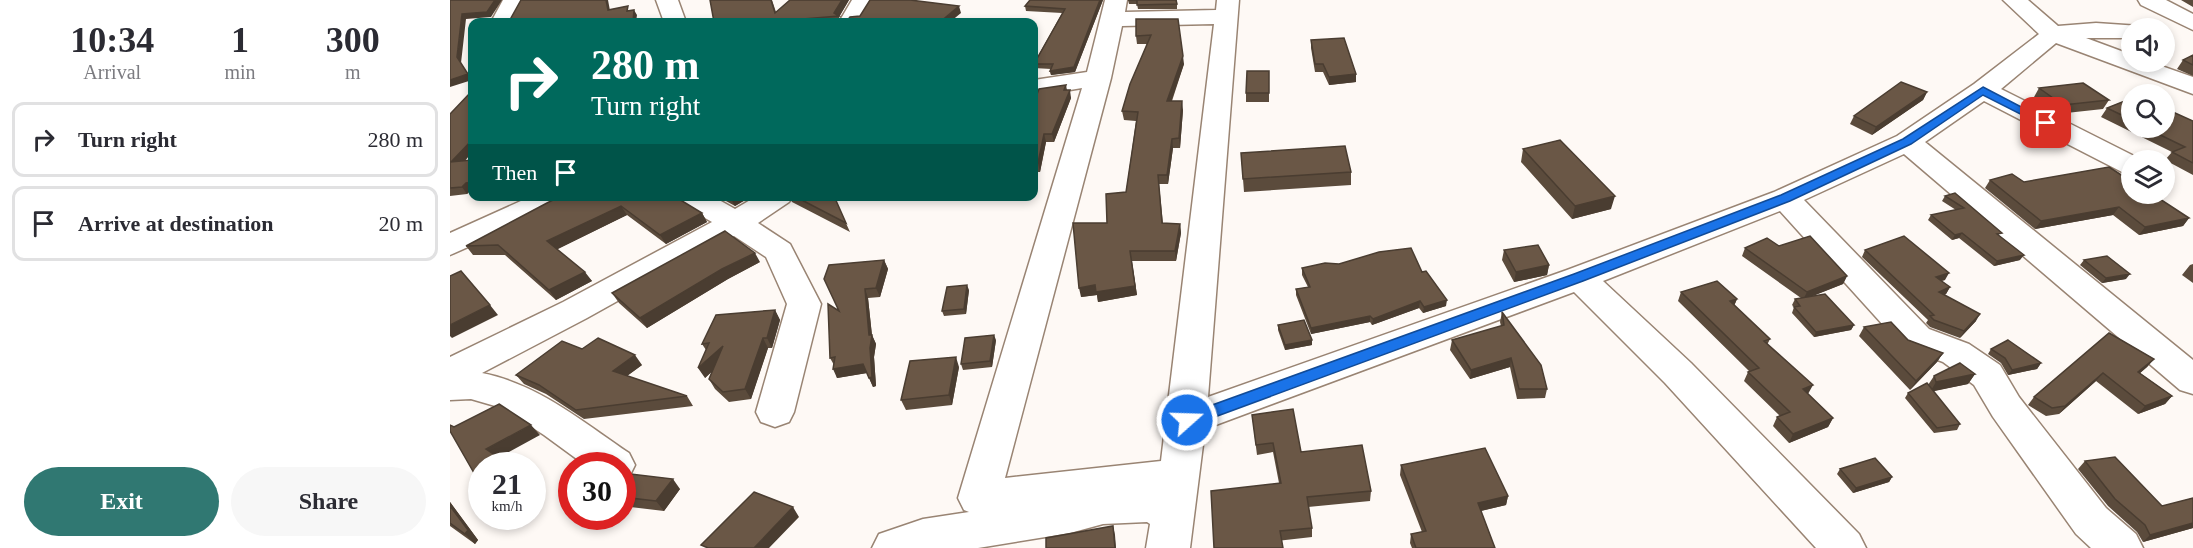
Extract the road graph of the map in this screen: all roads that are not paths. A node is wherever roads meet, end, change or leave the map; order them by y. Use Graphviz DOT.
graph roads {
  1 [pos="514,0"];
  2 [pos="667,0"];
  3 [pos="863,0"];
  4 [pos="2014,0"];
  5 [pos="2149,0"];
  6 [pos="1114,9"];
  7 [pos="1227,9"];
  8 [pos="505,18"];
  9 [pos="674,18"];
  10 [pos="852,18"];
  11 [pos="2193,23"];
  12 [pos="2121,31"];
  13 [pos="2175,33"];
  14 [pos="2193,33"];
  15 [pos="2052,34"];
  16 [pos="1098,78"];
  17 [pos="2193,86"];
  18 [pos="1038,87"];
  19 [pos="1983,90"];
  20 [pos="1907,142"];
  21 [pos="2121,160"];
  22 [pos="1785,198"];
  23 [pos="547,201"];
  24 [pos="697,201"];
  25 [pos="770,201"];
  26 [pos="735,222"];
  27 [pos="450,245"];
  28 [pos="1579,278"];
  29 [pos="450,373"];
  30 [pos="2193,380"];
  31 [pos="450,386"];
  32 [pos="775,412"];
  33 [pos="1187,420"];
  34 [pos="596,452"];
  35 [pos="1174,513"];
  36 [pos="974,519"];
  37 [pos="894,548"];
  38 [pos="1844,548"];
  39 [pos="2121,548"];
  1 -- 8 [label="street"];
  2 -- 9 [label="street"];
  3 -- 10 [label="street"];
  4 -- 15 [label="street"];
  5 -- 11 [label="street"];
  6 -- 7 [label="street"];
  6 -- 16 [label="street"];
  7 -- 33 [label="street"];
  12 -- 15 [label="street"];
  13 -- 14 [label="street"];
  15 -- 17 [label="street"];
  15 -- 19 [label="street"];
  16 -- 18 [label="street"];
  16 -- 36 [label="street"];
  19 -- 20 [label="street"];
  19 -- 21 [label="street"];
  20 -- 22 [label="street"];
  20 -- 30 [label="street"];
  22 -- 28 [label="street"];
  22 -- 39 [label="street"];
  23 -- 27 [label="street"];
  24 -- 26 [label="street"];
  25 -- 26 [label="street"];
  26 -- 29 [label="street"];
  26 -- 32 [label="street"];
  28 -- 33 [label="street"];
  28 -- 38 [label="street"];
  31 -- 34 [label="street"];
  33 -- 35 [label="street"];
  35 -- 36 [label="street"];
  35 -- 36 [label="street"];
  36 -- 37 [label="street"];
}
